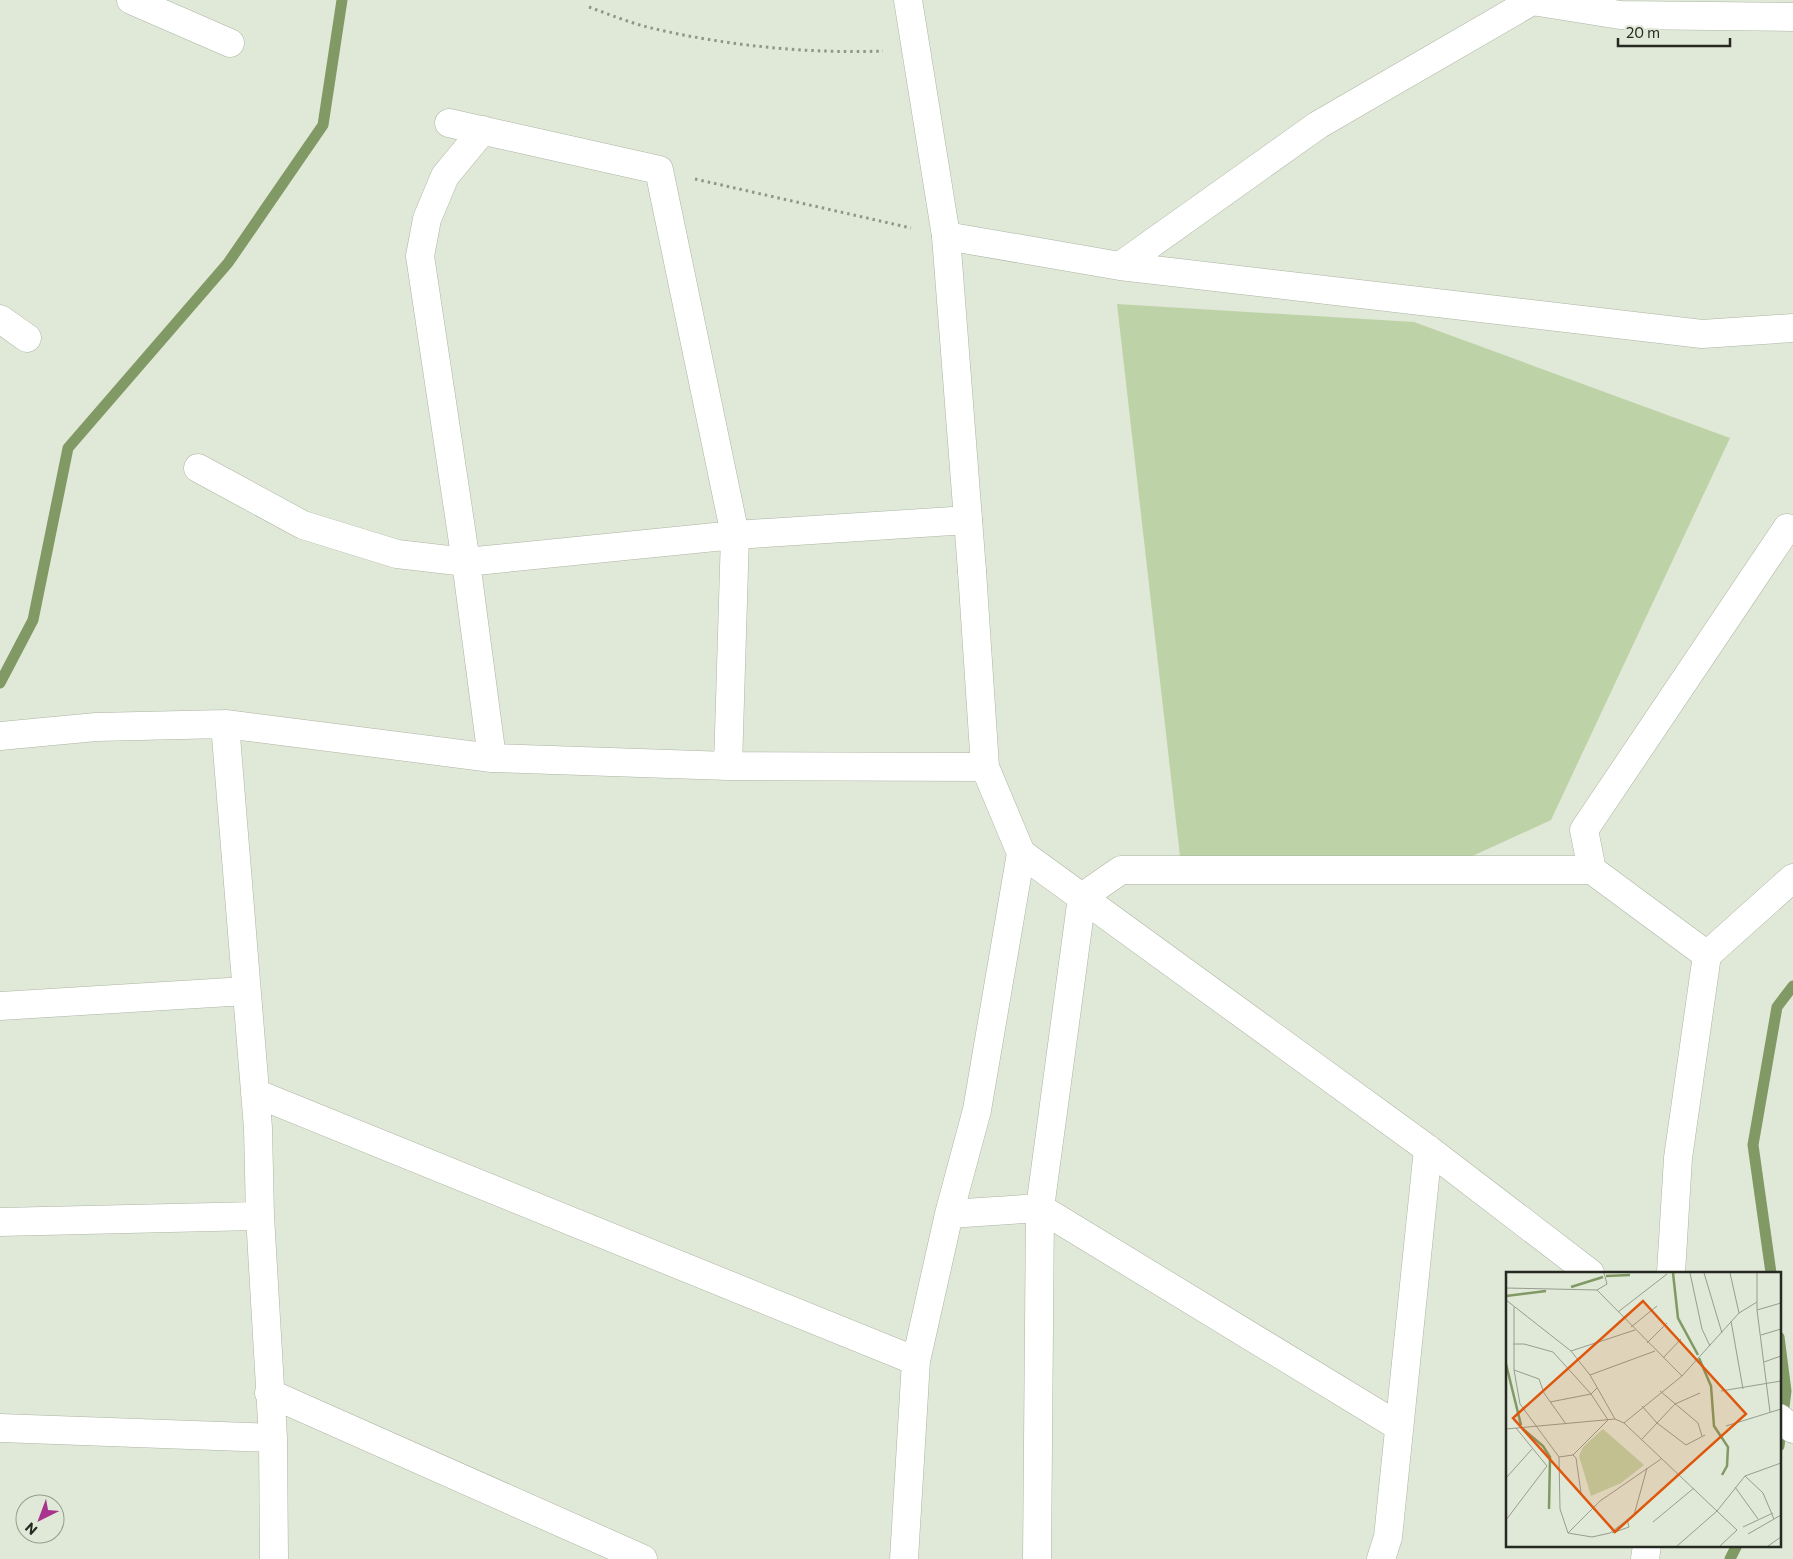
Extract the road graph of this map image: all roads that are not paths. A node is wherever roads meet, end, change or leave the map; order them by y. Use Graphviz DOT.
graph roads {
  1 [pos="131,0"];
  2 [pos="908,0"];
  3 [pos="1623,8"];
  4 [pos="1793,17"];
  5 [pos="230,43"];
  6 [pos="449,123"];
  7 [pos="483,130"];
  8 [pos="946,236"];
  9 [pos="1120,266"];
  10 [pos="0,319"];
  11 [pos="1793,328"];
  12 [pos="27,338"];
  13 [pos="198,468"];
  14 [pos="968,520"];
  15 [pos="1788,528"];
  16 [pos="735,535"];
  17 [pos="466,562"];
  18 [pos="225,724"];
  19 [pos="2,736"];
  20 [pos="492,758"];
  21 [pos="728,766"];
  22 [pos="985,766"];
  23 [pos="1021,853"];
  24 [pos="1592,870"];
  25 [pos="1793,878"];
  26 [pos="1082,897"];
  27 [pos="1708,955"];
  28 [pos="246,991"];
  29 [pos="0,1006"];
  30 [pos="255,1093"];
  31 [pos="1428,1149"];
  32 [pos="1040,1208"];
  33 [pos="949,1214"];
  34 [pos="260,1216"];
  35 [pos="0,1222"];
  36 [pos="1589,1272"];
  37 [pos="1672,1272"];
  38 [pos="916,1361"];
  39 [pos="269,1392"];
  40 [pos="1780,1419"];
  41 [pos="1398,1426"];
  42 [pos="0,1428"];
  43 [pos="1793,1429"];
  44 [pos="273,1438"];
  45 [pos="1647,1546"];
  46 [pos="274,1559"];
  47 [pos="643,1559"];
  48 [pos="904,1559"];
  49 [pos="1038,1559"];
  50 [pos="1381,1559"];
  51 [pos="1645,1559"];
  1 -- 5 [label="street"];
  2 -- 8 [label="street"];
  3 -- 4 [label="street"];
  3 -- 9 [label="street"];
  6 -- 7 [label="street"];
  7 -- 16 [label="street"];
  7 -- 17 [label="street"];
  8 -- 9 [label="street"];
  8 -- 14 [label="street"];
  9 -- 11 [label="street"];
  10 -- 12 [label="street"];
  13 -- 17 [label="street"];
  14 -- 16 [label="street"];
  14 -- 22 [label="street"];
  15 -- 24 [label="street"];
  16 -- 17 [label="street"];
  16 -- 21 [label="street"];
  17 -- 20 [label="street"];
  18 -- 19 [label="street"];
  18 -- 20 [label="street"];
  18 -- 28 [label="street"];
  20 -- 21 [label="street"];
  21 -- 22 [label="street"];
  22 -- 23 [label="street"];
  23 -- 26 [label="street"];
  23 -- 33 [label="street"];
  24 -- 26 [label="street"];
  24 -- 27 [label="street"];
  25 -- 27 [label="street"];
  26 -- 31 [label="street"];
  26 -- 32 [label="street"];
  27 -- 37 [label="street"];
  28 -- 29 [label="street"];
  28 -- 30 [label="street"];
  30 -- 34 [label="street"];
  30 -- 38 [label="street"];
  31 -- 36 [label="street"];
  31 -- 41 [label="street"];
  32 -- 33 [label="street"];
  32 -- 41 [label="street"];
  32 -- 49 [label="street"];
  33 -- 38 [label="street"];
  34 -- 35 [label="street"];
  34 -- 39 [label="street"];
  38 -- 48 [label="street"];
  39 -- 44 [label="street"];
  39 -- 47 [label="street"];
  40 -- 43 [label="street"];
  41 -- 50 [label="street"];
  42 -- 44 [label="street"];
  44 -- 46 [label="street"];
  45 -- 51 [label="street"];
}
